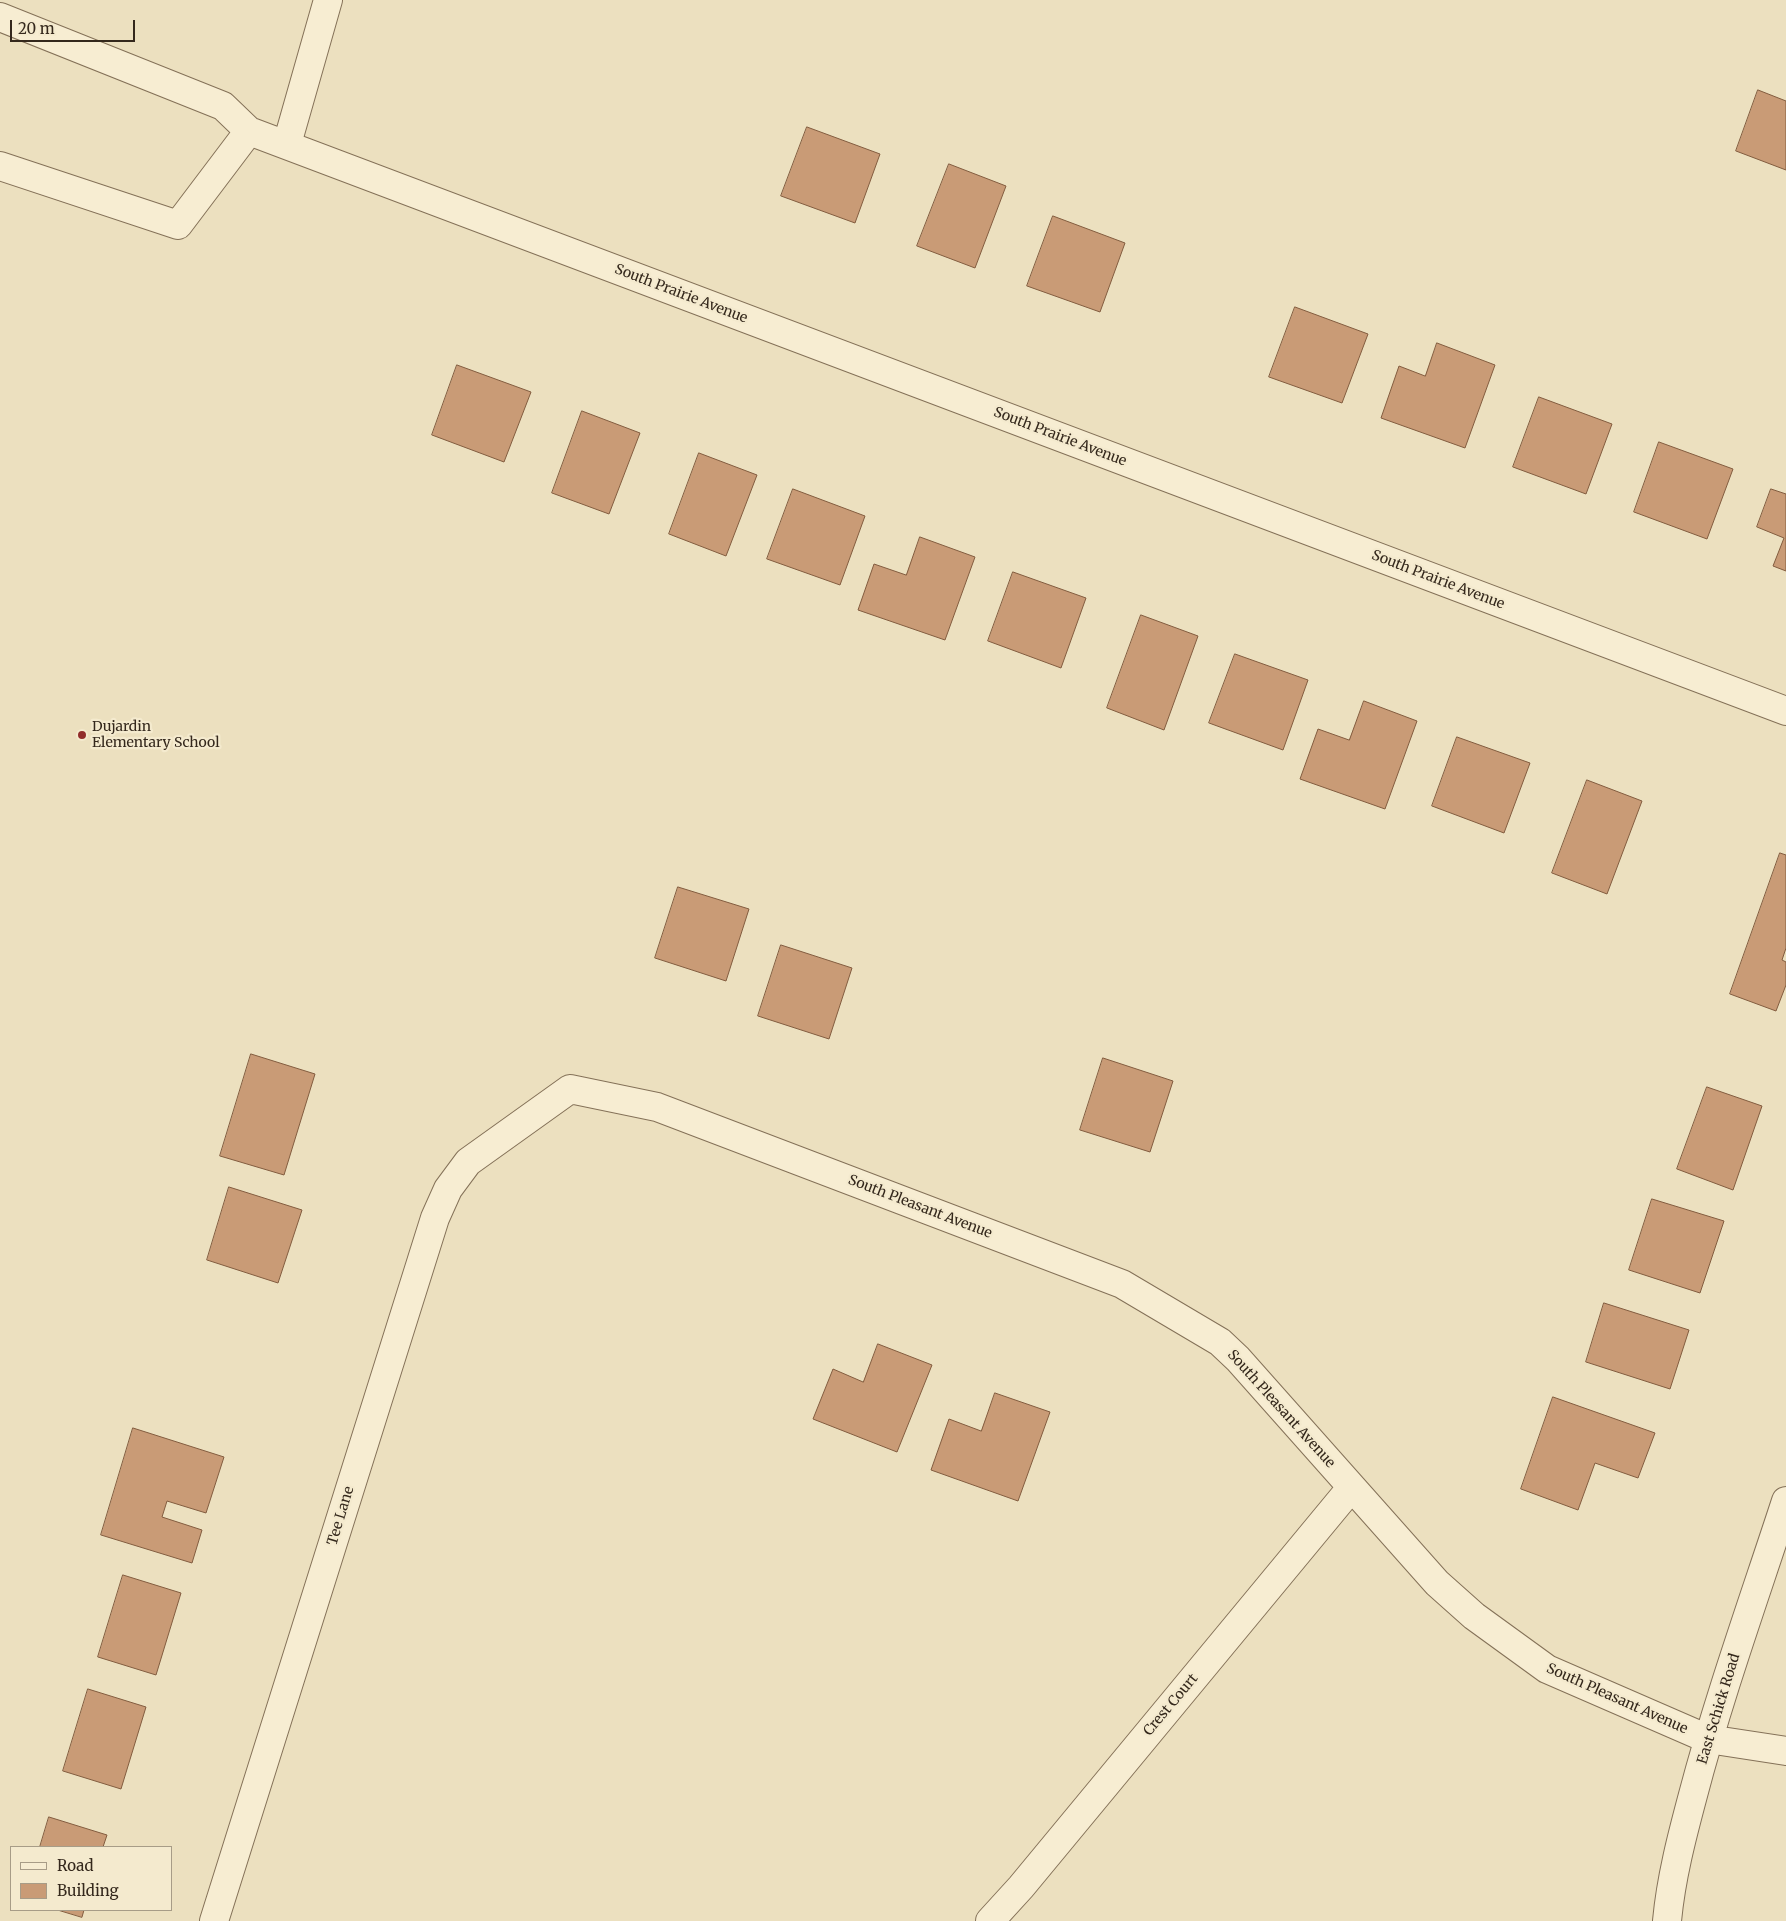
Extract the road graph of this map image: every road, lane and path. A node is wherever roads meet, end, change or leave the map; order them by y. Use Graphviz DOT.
graph roads {
  1 [pos="328,0"];
  2 [pos="0,17"];
  3 [pos="249,131"];
  4 [pos="287,144"];
  5 [pos="0,166"];
  6 [pos="1786,711"];
  7 [pos="507,1134"];
  8 [pos="1351,1488"];
  9 [pos="1786,1501"];
  10 [pos="1708,1738"];
  11 [pos="1786,1752"];
  12 [pos="214,1921"];
  13 [pos="990,1921"];
  14 [pos="1666,1921"];
  1 -- 4 [label="street"];
  2 -- 3 [label="street"];
  3 -- 4 [label="street, South Prairie Avenue"];
  3 -- 5 [label="street"];
  4 -- 6 [label="street, South Prairie Avenue"];
  7 -- 8 [label="street, South Pleasant Avenue"];
  7 -- 12 [label="street, Tee Lane"];
  8 -- 10 [label="street, South Pleasant Avenue"];
  8 -- 13 [label="street, Crest Court"];
  9 -- 10 [label="street, East Schick Road"];
  10 -- 11 [label="street, South Pleasant Avenue"];
  10 -- 14 [label="street, East Schick Road"];
}
